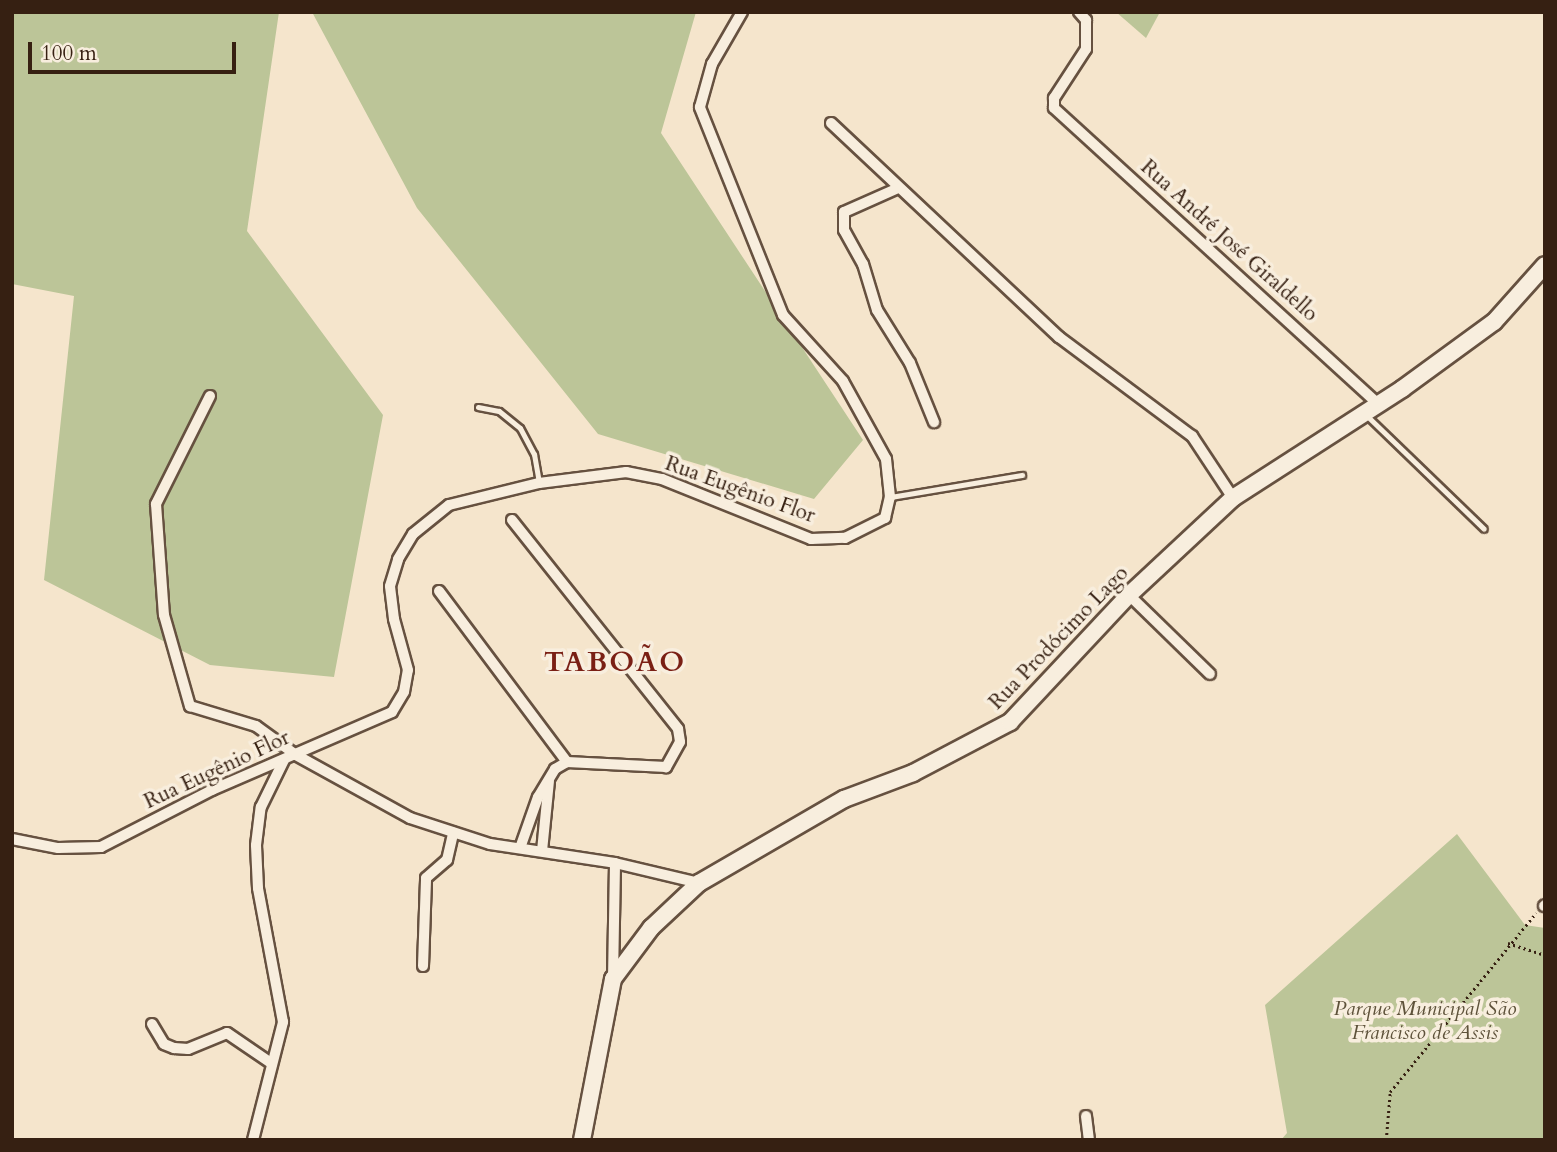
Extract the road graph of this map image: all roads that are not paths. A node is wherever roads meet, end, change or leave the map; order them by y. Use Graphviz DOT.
graph roads {
  1 [pos="741,12"];
  2 [pos="1079,12"];
  3 [pos="831,123"];
  4 [pos="897,189"];
  5 [pos="1545,265"];
  6 [pos="210,396"];
  7 [pos="1377,403"];
  8 [pos="478,407"];
  9 [pos="1362,412"];
  10 [pos="934,422"];
  11 [pos="1022,475"];
  12 [pos="539,483"];
  13 [pos="890,497"];
  14 [pos="1233,498"];
  15 [pos="512,520"];
  16 [pos="1484,529"];
  17 [pos="439,591"];
  18 [pos="1129,595"];
  19 [pos="1210,674"];
  20 [pos="290,757"];
  21 [pos="567,762"];
  22 [pos="549,781"];
  23 [pos="533,810"];
  24 [pos="548,812"];
  25 [pos="453,833"];
  26 [pos="12,839"];
  27 [pos="520,848"];
  28 [pos="542,851"];
  29 [pos="615,863"];
  30 [pos="699,883"];
  31 [pos="423,966"];
  32 [pos="613,979"];
  33 [pos="152,1024"];
  34 [pos="271,1063"];
  35 [pos="1086,1116"];
  36 [pos="253,1140"];
  37 [pos="582,1140"];
  38 [pos="1089,1140"];
  1 -- 13 [label="street"];
  2 -- 7 [label="street, Rua André José Giraldello"];
  3 -- 4 [label="street"];
  4 -- 10 [label="street"];
  4 -- 14 [label="street"];
  5 -- 7 [label="main road, Rua Prodócimo Lago"];
  6 -- 20 [label="street"];
  7 -- 9 [label="main road, Rua Prodócimo Lago"];
  8 -- 12 [label="lane"];
  9 -- 14 [label="main road, Rua Prodócimo Lago"];
  9 -- 16 [label="lane"];
  11 -- 13 [label="lane"];
  12 -- 13 [label="street, Rua Eugênio Flor"];
  12 -- 20 [label="street, Rua Eugênio Flor"];
  14 -- 18 [label="main road, Rua Prodócimo Lago"];
  15 -- 21 [label="street"];
  17 -- 21 [label="street"];
  18 -- 19 [label="street"];
  18 -- 30 [label="main road, Rua Prodócimo Lago"];
  20 -- 25 [label="street"];
  20 -- 26 [label="street, Rua Eugênio Flor"];
  20 -- 34 [label="street"];
  21 -- 22 [label="street"];
  22 -- 23 [label="street"];
  22 -- 24 [label="street"];
  23 -- 24 [label="street"];
  23 -- 27 [label="street"];
  24 -- 28 [label="street"];
  25 -- 27 [label="street"];
  25 -- 31 [label="street"];
  27 -- 28 [label="street"];
  28 -- 29 [label="street"];
  29 -- 30 [label="street"];
  29 -- 32 [label="street"];
  30 -- 32 [label="main road, Rua Prodócimo Lago"];
  32 -- 37 [label="main road, Rua Prodócimo Lago"];
  33 -- 34 [label="street"];
  34 -- 36 [label="street"];
  35 -- 38 [label="street"];
}
